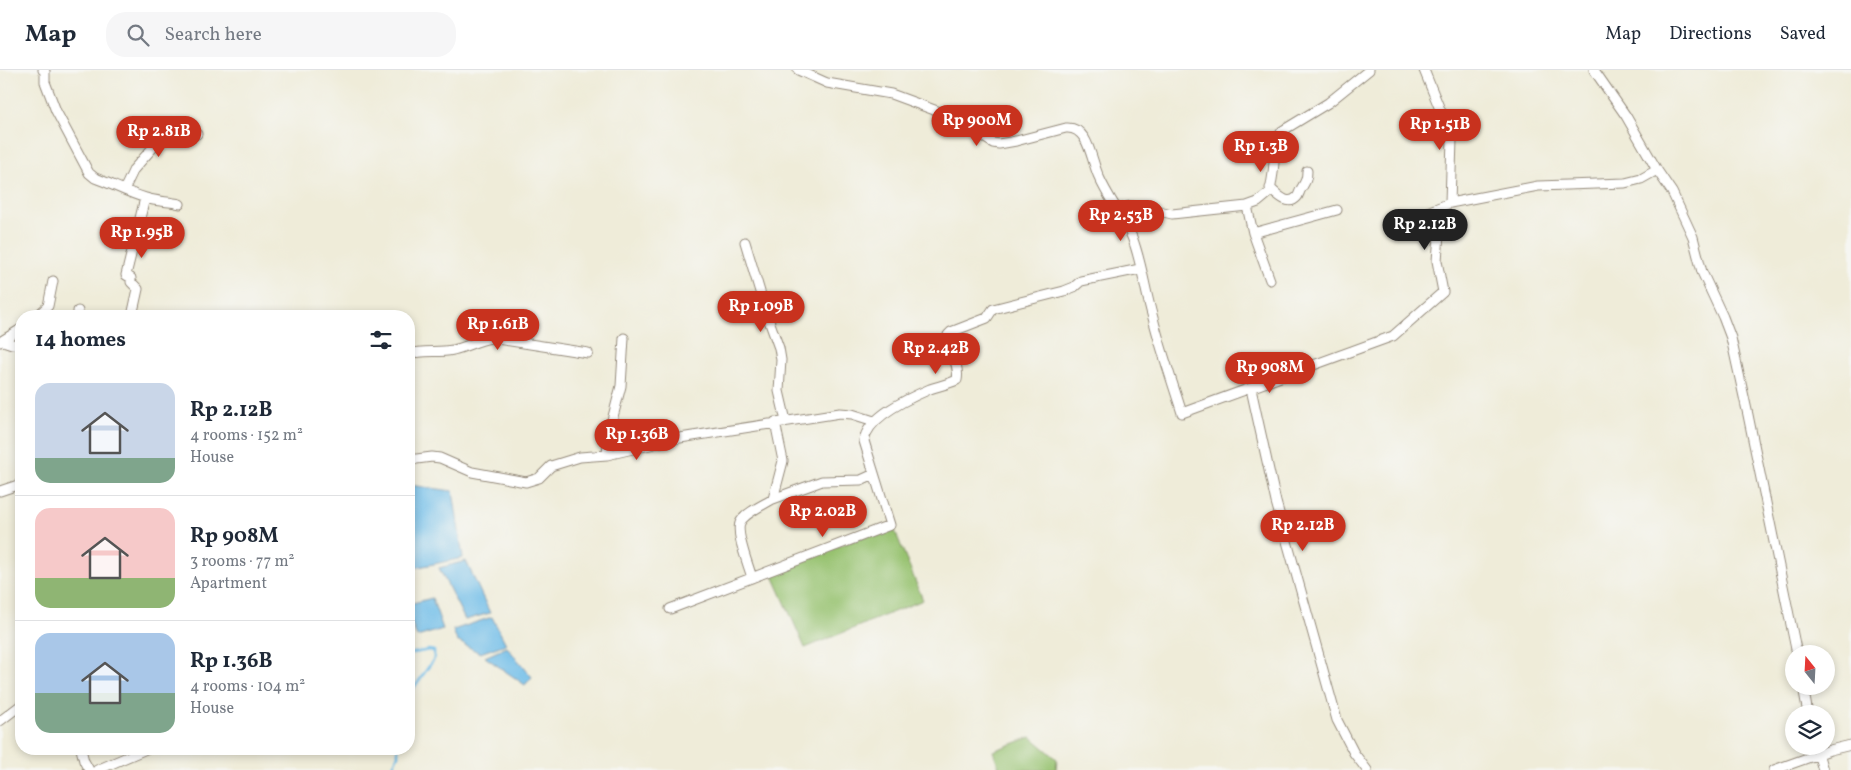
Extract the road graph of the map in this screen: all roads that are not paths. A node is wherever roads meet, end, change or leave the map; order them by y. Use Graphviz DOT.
graph roads {
  1 [pos="43,70"];
  2 [pos="798,70"];
  3 [pos="1369,70"];
  4 [pos="1424,70"];
  5 [pos="1594,70"];
  6 [pos="197,134"];
  7 [pos="1657,170"];
  8 [pos="1307,171"];
  9 [pos="1270,188"];
  10 [pos="124,190"];
  11 [pos="145,198"];
  12 [pos="1450,202"];
  13 [pos="180,204"];
  14 [pos="1247,206"];
  15 [pos="1441,207"];
  16 [pos="1118,210"];
  17 [pos="1337,210"];
  18 [pos="1408,220"];
  19 [pos="1253,233"];
  20 [pos="745,242"];
  21 [pos="1140,269"];
  22 [pos="1270,280"];
  23 [pos="52,281"];
  24 [pos="44,310"];
  25 [pos="133,310"];
  26 [pos="15,333"];
  27 [pos="624,338"];
  28 [pos="2,342"];
  29 [pos="15,344"];
  30 [pos="415,353"];
  31 [pos="588,353"];
  32 [pos="1251,389"];
  33 [pos="786,420"];
  34 [pos="874,421"];
  35 [pos="775,422"];
  36 [pos="607,455"];
  37 [pos="415,459"];
  38 [pos="874,474"];
  39 [pos="15,486"];
  40 [pos="0,491"];
  41 [pos="773,499"];
  42 [pos="752,578"];
  43 [pos="670,609"];
  44 [pos="1795,645"];
  45 [pos="15,710"];
  46 [pos="0,721"];
  47 [pos="1851,746"];
  48 [pos="1835,748"];
  49 [pos="82,755"];
  50 [pos="132,755"];
  51 [pos="1806,755"];
  52 [pos="1818,755"];
  53 [pos="88,770"];
  54 [pos="97,770"];
  55 [pos="1367,770"];
  56 [pos="1774,770"];
  57 [pos="1823,770"];
  1 -- 10 [label="street"];
  2 -- 16 [label="street"];
  3 -- 9 [label="street"];
  4 -- 12 [label="street"];
  5 -- 7 [label="street"];
  6 -- 10 [label="street"];
  7 -- 12 [label="street"];
  7 -- 44 [label="street"];
  8 -- 9 [label="street"];
  9 -- 14 [label="street"];
  10 -- 11 [label="street"];
  11 -- 13 [label="street"];
  11 -- 25 [label="street"];
  12 -- 15 [label="street"];
  14 -- 16 [label="street"];
  14 -- 19 [label="street"];
  15 -- 18 [label="street"];
  15 -- 32 [label="street"];
  16 -- 21 [label="street"];
  17 -- 19 [label="street"];
  19 -- 22 [label="street"];
  20 -- 33 [label="street"];
  21 -- 32 [label="street"];
  21 -- 34 [label="street"];
  23 -- 24 [label="street"];
  26 -- 28 [label="street"];
  27 -- 36 [label="street"];
  28 -- 29 [label="street"];
  30 -- 31 [label="street"];
  32 -- 55 [label="street"];
  33 -- 34 [label="street"];
  33 -- 35 [label="street"];
  34 -- 38 [label="street"];
  35 -- 36 [label="street"];
  35 -- 41 [label="street"];
  36 -- 37 [label="street"];
  38 -- 41 [label="street"];
  38 -- 42 [label="street"];
  39 -- 40 [label="street"];
  41 -- 42 [label="street"];
  42 -- 43 [label="street"];
  45 -- 46 [label="street"];
  47 -- 48 [label="street"];
  49 -- 53 [label="street"];
  50 -- 54 [label="street"];
  51 -- 56 [label="street"];
  52 -- 57 [label="street"];
}
